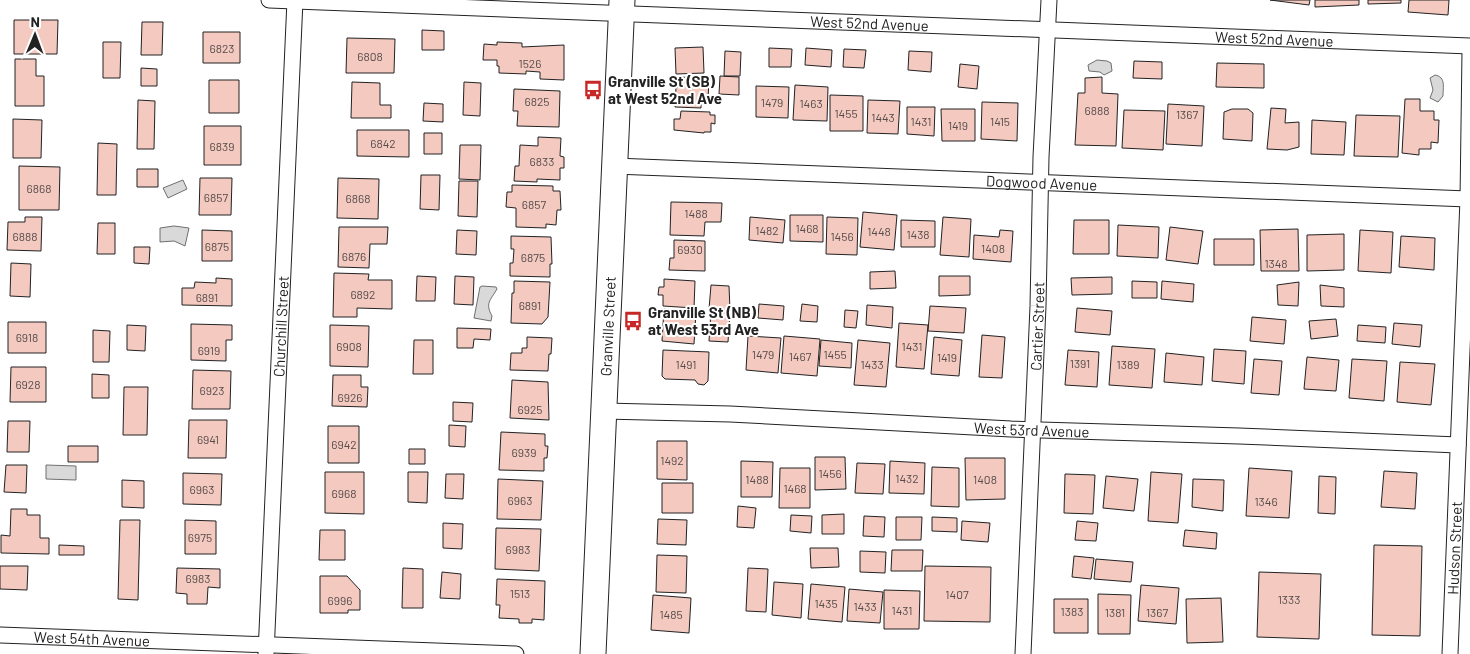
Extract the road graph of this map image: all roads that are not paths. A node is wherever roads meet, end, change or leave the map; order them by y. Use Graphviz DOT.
graph roads {
  1 [pos="269,0"];
  2 [pos="295,0"];
  3 [pos="1049,0"];
  4 [pos="621,6"];
  5 [pos="1048,29"];
  6 [pos="1470,46"];
  7 [pos="1470,51"];
  8 [pos="614,166"];
  9 [pos="1041,183"];
  10 [pos="1468,200"];
  11 [pos="604,411"];
  12 [pos="1032,429"];
  13 [pos="1458,445"];
  14 [pos="0,635"];
  15 [pos="266,649"];
  16 [pos="516,654"];
  17 [pos="593,654"];
  18 [pos="1024,654"];
  19 [pos="1450,654"];
  1 -- 2 [label="street, West 52nd Avenue"];
  2 -- 4 [label="street, West 52nd Avenue"];
  2 -- 15 [label="street, Churchill Street"];
  3 -- 5 [label="street, Cartier Street"];
  4 -- 5 [label="street, West 52nd Avenue"];
  4 -- 8 [label="highway, Granville Street"];
  5 -- 6 [label="street, West 52nd Avenue"];
  5 -- 9 [label="street, Cartier Street"];
  7 -- 10 [label="street, Hudson Street"];
  8 -- 9 [label="street, Dogwood Avenue"];
  8 -- 11 [label="highway, Granville Street"];
  9 -- 10 [label="street, Dogwood Avenue"];
  9 -- 12 [label="street, Cartier Street"];
  10 -- 13 [label="street, Hudson Street"];
  11 -- 12 [label="street, West 53rd Avenue"];
  11 -- 17 [label="highway, Granville Street"];
  12 -- 13 [label="street, West 53rd Avenue"];
  12 -- 18 [label="street, Cartier Street"];
  13 -- 19 [label="street, Hudson Street"];
  14 -- 15 [label="street, West 54th Avenue"];
  15 -- 16 [label="street, West 54th Avenue"];
}
